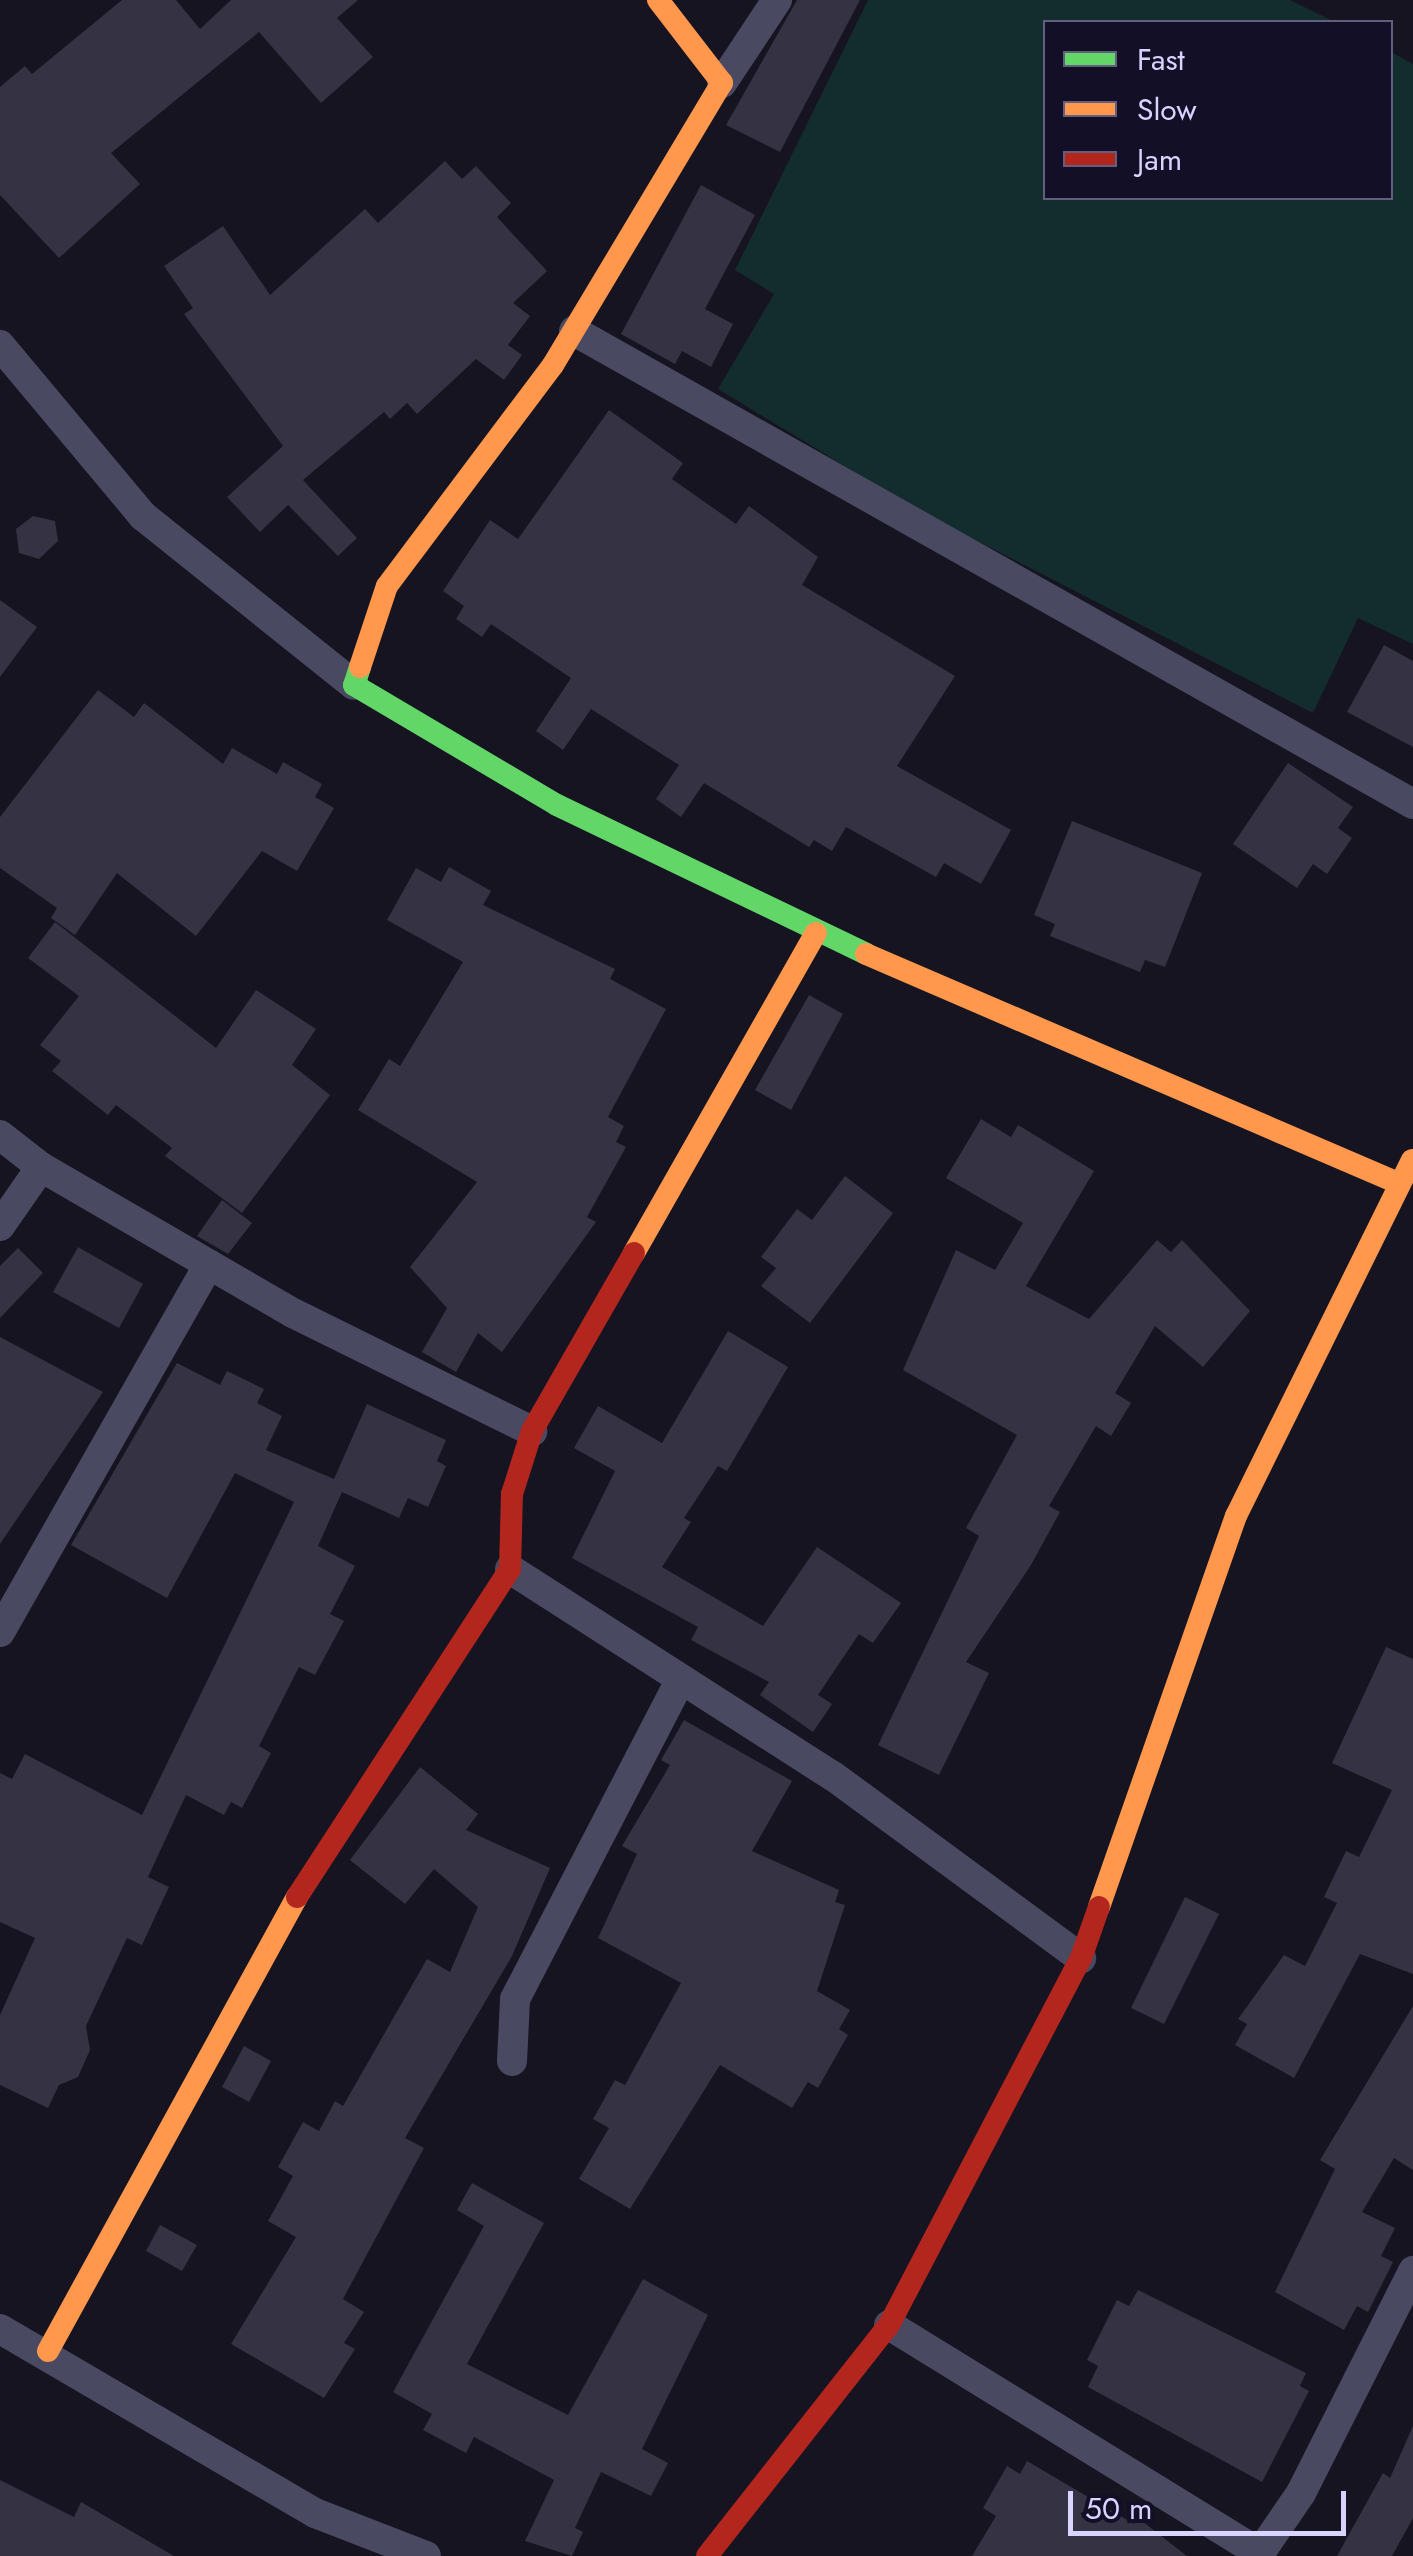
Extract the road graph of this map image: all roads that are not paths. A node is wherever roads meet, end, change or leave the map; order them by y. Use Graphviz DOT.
graph roads {
  1 [pos="658,0"];
  2 [pos="777,0"];
  3 [pos="722,83"];
  4 [pos="574,330"];
  5 [pos="0,344"];
  6 [pos="354,685"];
  7 [pos="1413,804"];
  8 [pos="816,933"];
  9 [pos="0,1135"];
  10 [pos="1413,1159"];
  11 [pos="41,1168"];
  12 [pos="1398,1182"];
  13 [pos="0,1226"];
  14 [pos="208,1264"];
  15 [pos="532,1431"];
  16 [pos="510,1568"];
  17 [pos="0,1632"];
  18 [pos="681,1679"];
  19 [pos="1081,1958"];
  20 [pos="512,2062"];
  21 [pos="1413,2271"];
  22 [pos="889,2325"];
  23 [pos="0,2330"];
  24 [pos="48,2351"];
  25 [pos="1259,2554"];
  26 [pos="426,2556"];
  27 [pos="707,2556"];
  1 -- 3 [label="street"];
  2 -- 3 [label="street"];
  3 -- 4 [label="street"];
  4 -- 6 [label="street"];
  4 -- 7 [label="street"];
  5 -- 6 [label="street"];
  6 -- 8 [label="street"];
  8 -- 12 [label="street"];
  8 -- 15 [label="street"];
  9 -- 11 [label="street"];
  10 -- 12 [label="street"];
  11 -- 13 [label="street"];
  11 -- 14 [label="street"];
  12 -- 19 [label="street"];
  14 -- 15 [label="street"];
  14 -- 17 [label="street"];
  15 -- 16 [label="street"];
  16 -- 18 [label="street"];
  16 -- 24 [label="street"];
  18 -- 19 [label="street"];
  18 -- 20 [label="street"];
  19 -- 22 [label="street"];
  21 -- 25 [label="street"];
  22 -- 25 [label="street"];
  22 -- 27 [label="street"];
  23 -- 24 [label="street"];
  24 -- 26 [label="street"];
}
